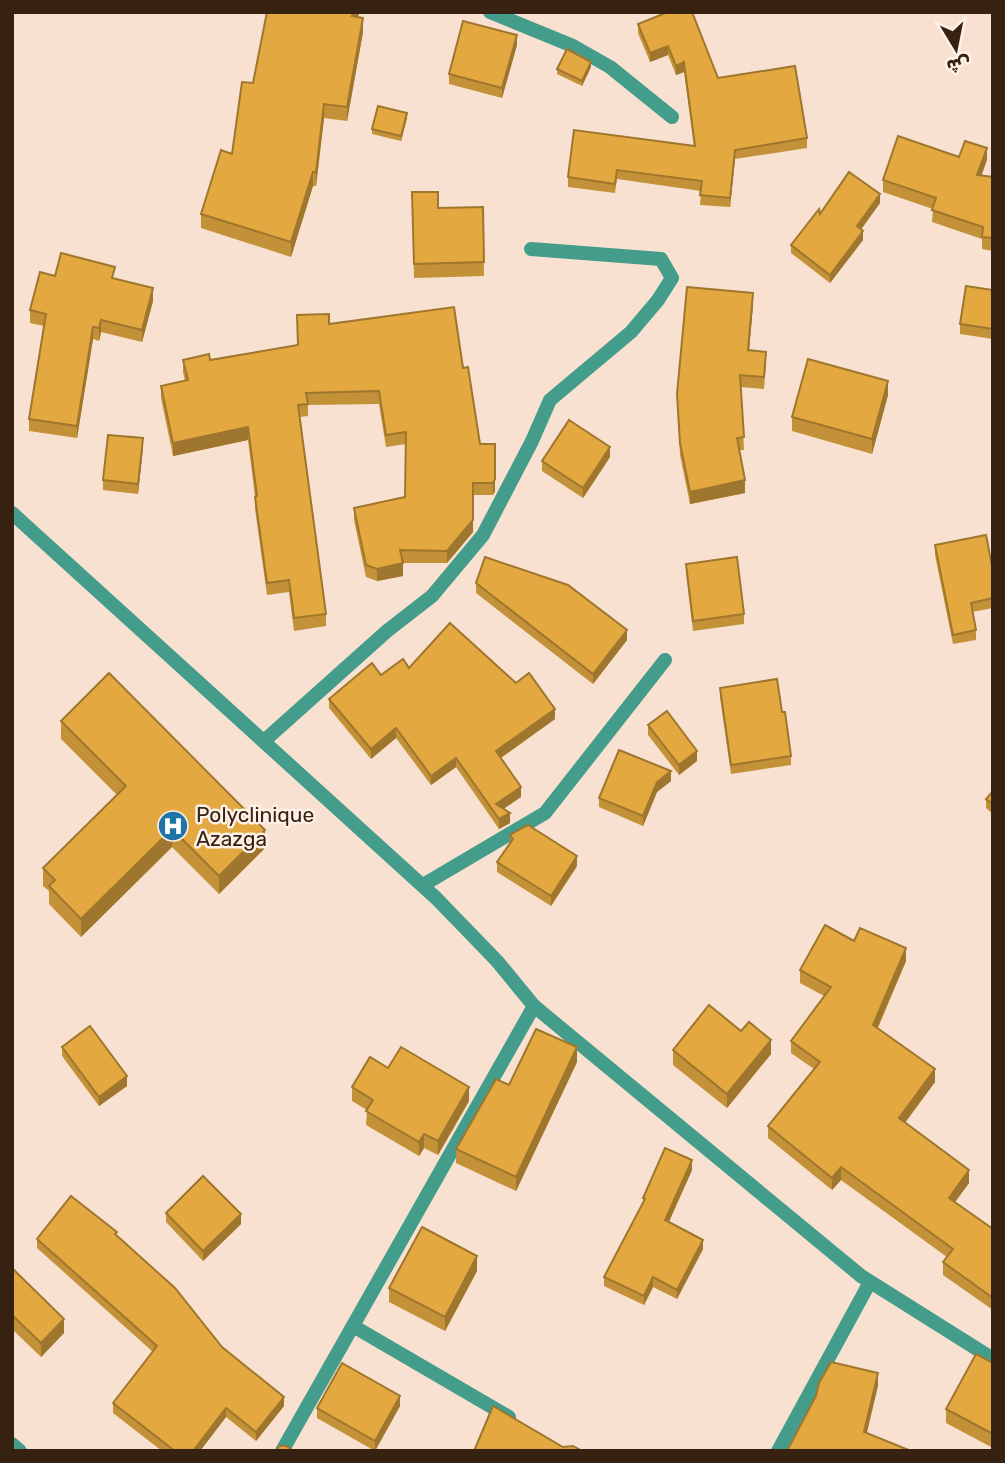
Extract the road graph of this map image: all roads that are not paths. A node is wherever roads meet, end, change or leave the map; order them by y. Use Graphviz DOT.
graph roads {
  1 [pos="490,12"];
  2 [pos="672,117"];
  3 [pos="531,249"];
  4 [pos="12,513"];
  5 [pos="665,660"];
  6 [pos="264,741"];
  7 [pos="423,885"];
  8 [pos="534,1006"];
  9 [pos="870,1282"];
  10 [pos="353,1326"];
  11 [pos="993,1359"];
  12 [pos="520,1423"];
  13 [pos="12,1444"];
  14 [pos="20,1451"];
  15 [pos="282,1451"];
  16 [pos="778,1451"];
  1 -- 2 [label="street"];
  3 -- 6 [label="street"];
  4 -- 6 [label="street"];
  5 -- 7 [label="street"];
  6 -- 7 [label="street"];
  7 -- 8 [label="street"];
  8 -- 9 [label="street"];
  8 -- 10 [label="street"];
  9 -- 11 [label="street"];
  9 -- 16 [label="street"];
  10 -- 12 [label="street"];
  10 -- 15 [label="street"];
  13 -- 14 [label="street"];
}
